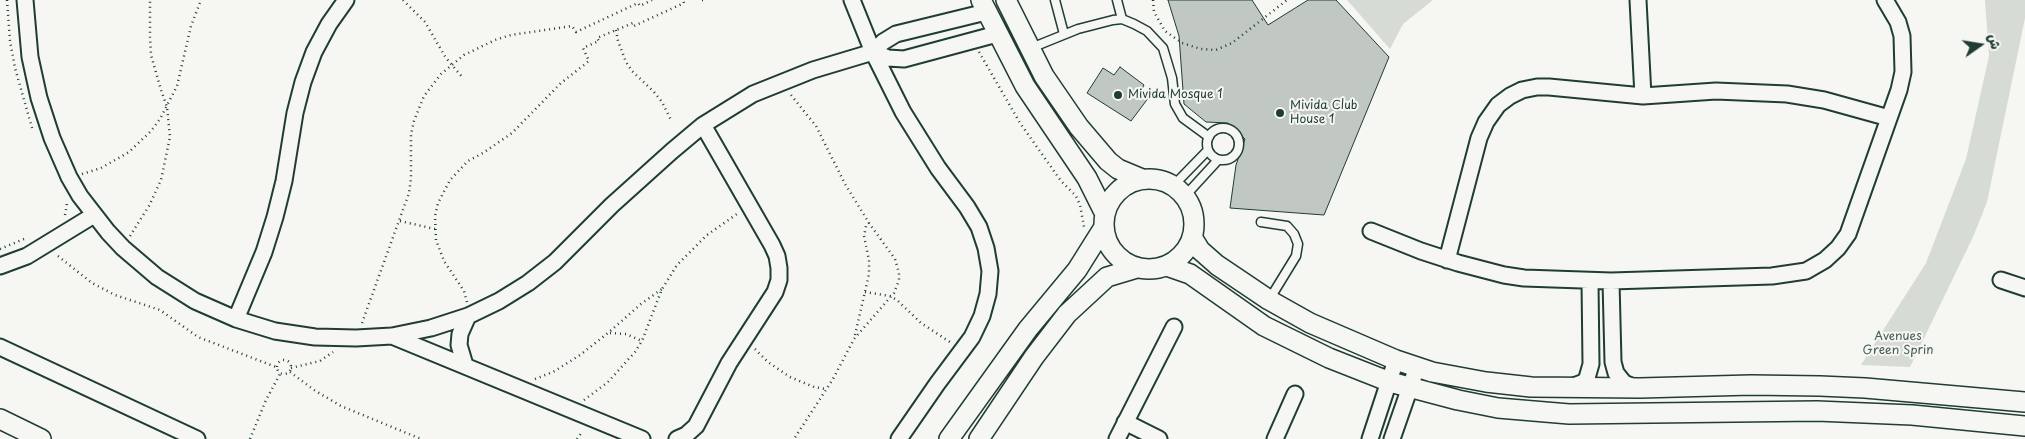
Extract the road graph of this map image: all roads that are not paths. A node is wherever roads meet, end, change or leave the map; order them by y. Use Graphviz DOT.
graph roads {
  1 [pos="25,0"];
  2 [pos="346,0"];
  3 [pos="852,0"];
  4 [pos="1006,0"];
  5 [pos="1055,0"];
  6 [pos="1117,0"];
  7 [pos="1638,0"];
  8 [pos="1885,0"];
  9 [pos="984,6"];
  10 [pos="1122,19"];
  11 [pos="997,34"];
  12 [pos="1064,34"];
  13 [pos="1029,48"];
  14 [pos="873,52"];
  15 [pos="1643,96"];
  16 [pos="1889,118"];
  17 [pos="703,125"];
  18 [pos="1209,137"];
  19 [pos="1208,150"];
  20 [pos="1218,160"];
  21 [pos="1142,179"];
  22 [pos="1179,191"];
  23 [pos="94,215"];
  24 [pos="1104,220"];
  25 [pos="1261,222"];
  26 [pos="1371,231"];
  27 [pos="1192,237"];
  28 [pos="1447,260"];
  29 [pos="0,266"];
  30 [pos="1167,266"];
  31 [pos="1137,268"];
  32 [pos="2001,280"];
  33 [pos="1611,281"];
  34 [pos="1590,282"];
  35 [pos="2025,288"];
  36 [pos="1269,300"];
  37 [pos="468,316"];
  38 [pos="236,319"];
  39 [pos="1174,327"];
  40 [pos="392,336"];
  41 [pos="0,346"];
  42 [pos="1396,360"];
  43 [pos="465,365"];
  44 [pos="1417,367"];
  45 [pos="1390,382"];
  46 [pos="1410,388"];
  47 [pos="1564,388"];
  48 [pos="1640,388"];
  49 [pos="1295,394"];
  50 [pos="2025,402"];
  51 [pos="0,420"];
  52 [pos="1125,422"];
  53 [pos="2025,426"];
  54 [pos="41,439"];
  55 [pos="197,439"];
  56 [pos="642,439"];
  57 [pos="677,439"];
  58 [pos="899,439"];
  59 [pos="949,439"];
  60 [pos="979,439"];
  61 [pos="1117,439"];
  62 [pos="1159,439"];
  63 [pos="1275,439"];
  64 [pos="1370,439"];
  65 [pos="1392,439"];
  1 -- 23 [label="street"];
  2 -- 38 [label="street"];
  3 -- 14 [label="street"];
  4 -- 13 [label="street"];
  5 -- 12 [label="lane"];
  6 -- 10 [label="lane"];
  7 -- 15 [label="street"];
  8 -- 16 [label="street"];
  9 -- 11 [label="street"];
  9 -- 14 [label="street"];
  10 -- 12 [label="lane"];
  10 -- 18 [label="lane"];
  11 -- 14 [label="street"];
  11 -- 24 [label="street"];
  12 -- 13 [label="lane"];
  13 -- 21 [label="street"];
  14 -- 17 [label="street"];
  14 -- 58 [label="street"];
  15 -- 16 [label="street"];
  15 -- 28 [label="street"];
  16 -- 33 [label="street"];
  17 -- 37 [label="street"];
  17 -- 57 [label="street"];
  18 -- 19 [label="lane"];
  18 -- 20 [label="lane"];
  19 -- 20 [label="lane"];
  19 -- 22 [label="lane"];
  20 -- 22 [label="lane"];
  21 -- 22 [label="street"];
  21 -- 24 [label="street"];
  22 -- 27 [label="street"];
  23 -- 29 [label="street"];
  23 -- 38 [label="street"];
  24 -- 31 [label="street"];
  24 -- 59 [label="street"];
  25 -- 36 [label="lane"];
  26 -- 28 [label="street"];
  27 -- 30 [label="street"];
  27 -- 36 [label="street"];
  28 -- 34 [label="street"];
  30 -- 31 [label="street"];
  30 -- 45 [label="street"];
  31 -- 60 [label="street"];
  32 -- 35 [label="street"];
  33 -- 34 [label="street"];
  33 -- 48 [label="street"];
  34 -- 47 [label="street"];
  36 -- 42 [label="street"];
  37 -- 40 [label="street"];
  37 -- 43 [label="street"];
  38 -- 40 [label="street"];
  39 -- 52 [label="street"];
  40 -- 43 [label="street"];
  41 -- 55 [label="street"];
  42 -- 44 [label="street"];
  42 -- 45 [label="street"];
  43 -- 56 [label="street"];
  44 -- 46 [label="street"];
  44 -- 47 [label="street"];
  45 -- 46 [label="street"];
  45 -- 64 [label="street"];
  46 -- 53 [label="street"];
  46 -- 65 [label="street"];
  47 -- 48 [label="street"];
  48 -- 50 [label="street"];
  49 -- 63 [label="street"];
  51 -- 54 [label="street"];
  52 -- 61 [label="street"];
  52 -- 62 [label="street"];
}
